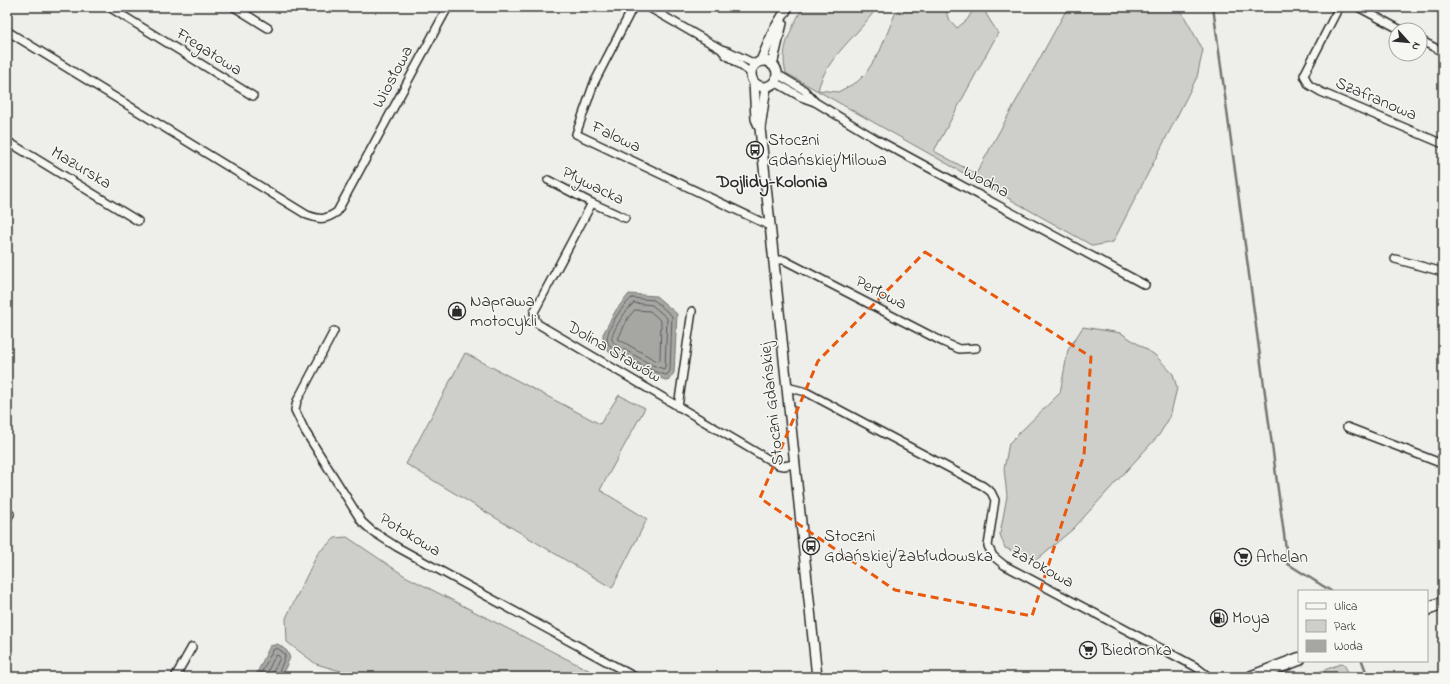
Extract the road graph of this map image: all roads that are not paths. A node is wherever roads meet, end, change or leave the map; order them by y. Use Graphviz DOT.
graph roads {
  1 [pos="109,7"];
  2 [pos="234,7"];
  3 [pos="448,7"];
  4 [pos="633,7"];
  5 [pos="648,7"];
  6 [pos="788,7"];
  7 [pos="1339,7"];
  8 [pos="1358,7"];
  9 [pos="783,16"];
  10 [pos="1388,23"];
  11 [pos="268,28"];
  12 [pos="7,31"];
  13 [pos="1428,44"];
  14 [pos="721,49"];
  15 [pos="1443,52"];
  16 [pos="758,63"];
  17 [pos="772,64"];
  18 [pos="751,73"];
  19 [pos="777,74"];
  20 [pos="754,83"];
  21 [pos="770,85"];
  22 [pos="253,96"];
  23 [pos="815,102"];
  24 [pos="760,128"];
  25 [pos="7,141"];
  26 [pos="1443,144"];
  27 [pos="548,180"];
  28 [pos="592,203"];
  29 [pos="625,218"];
  30 [pos="138,221"];
  31 [pos="770,226"];
  32 [pos="1395,259"];
  33 [pos="773,260"];
  34 [pos="1443,272"];
  35 [pos="1145,285"];
  36 [pos="692,311"];
  37 [pos="334,331"];
  38 [pos="976,348"];
  39 [pos="787,387"];
  40 [pos="678,407"];
  41 [pos="1347,427"];
  42 [pos="794,464"];
  43 [pos="1443,464"];
  44 [pos="1443,603"];
  45 [pos="1428,609"];
  46 [pos="192,647"];
  47 [pos="1298,659"];
  48 [pos="175,677"];
  49 [pos="635,677"];
  50 [pos="817,677"];
  51 [pos="1209,677"];
  52 [pos="1252,677"];
  1 -- 22 [label="street, Fregatowa"];
  2 -- 11 [label="street"];
  3 -- 12 [label="street, Wiosłowa"];
  4 -- 31 [label="street, Falowa"];
  5 -- 14 [label="street"];
  6 -- 9 [label="street"];
  7 -- 26 [label="street, Szafranowa"];
  8 -- 10 [label="street"];
  9 -- 16 [label="street"];
  9 -- 17 [label="street"];
  13 -- 15 [label="street"];
  14 -- 16 [label="street"];
  14 -- 18 [label="street"];
  16 -- 17 [label="street"];
  16 -- 18 [label="street"];
  17 -- 19 [label="street"];
  18 -- 20 [label="street"];
  19 -- 21 [label="street"];
  19 -- 23 [label="street, Wodna"];
  20 -- 21 [label="street"];
  20 -- 24 [label="street, Stoczni Gdańskiej"];
  21 -- 23 [label="street, Wodna"];
  21 -- 24 [label="street, Stoczni Gdańskiej"];
  23 -- 35 [label="street, Wodna"];
  24 -- 31 [label="street, Stoczni Gdańskiej"];
  25 -- 30 [label="street, Mazurska"];
  27 -- 28 [label="street, Pływacka"];
  28 -- 29 [label="street, Pływacka"];
  28 -- 40 [label="street, Dolina Stawów"];
  31 -- 33 [label="street, Stoczni Gdańskiej"];
  32 -- 34 [label="street"];
  33 -- 38 [label="street, Perłowa"];
  33 -- 39 [label="street, Stoczni Gdańskiej"];
  36 -- 40 [label="street"];
  37 -- 49 [label="street, Potokowa"];
  39 -- 42 [label="street, Stoczni Gdańskiej"];
  39 -- 51 [label="street, Zatokowa"];
  40 -- 42 [label="street, Dolina Stawów"];
  41 -- 43 [label="street"];
  42 -- 50 [label="street, Stoczni Gdańskiej"];
  44 -- 45 [label="highway"];
  46 -- 48 [label="street"];
  47 -- 52 [label="highway"];
}
